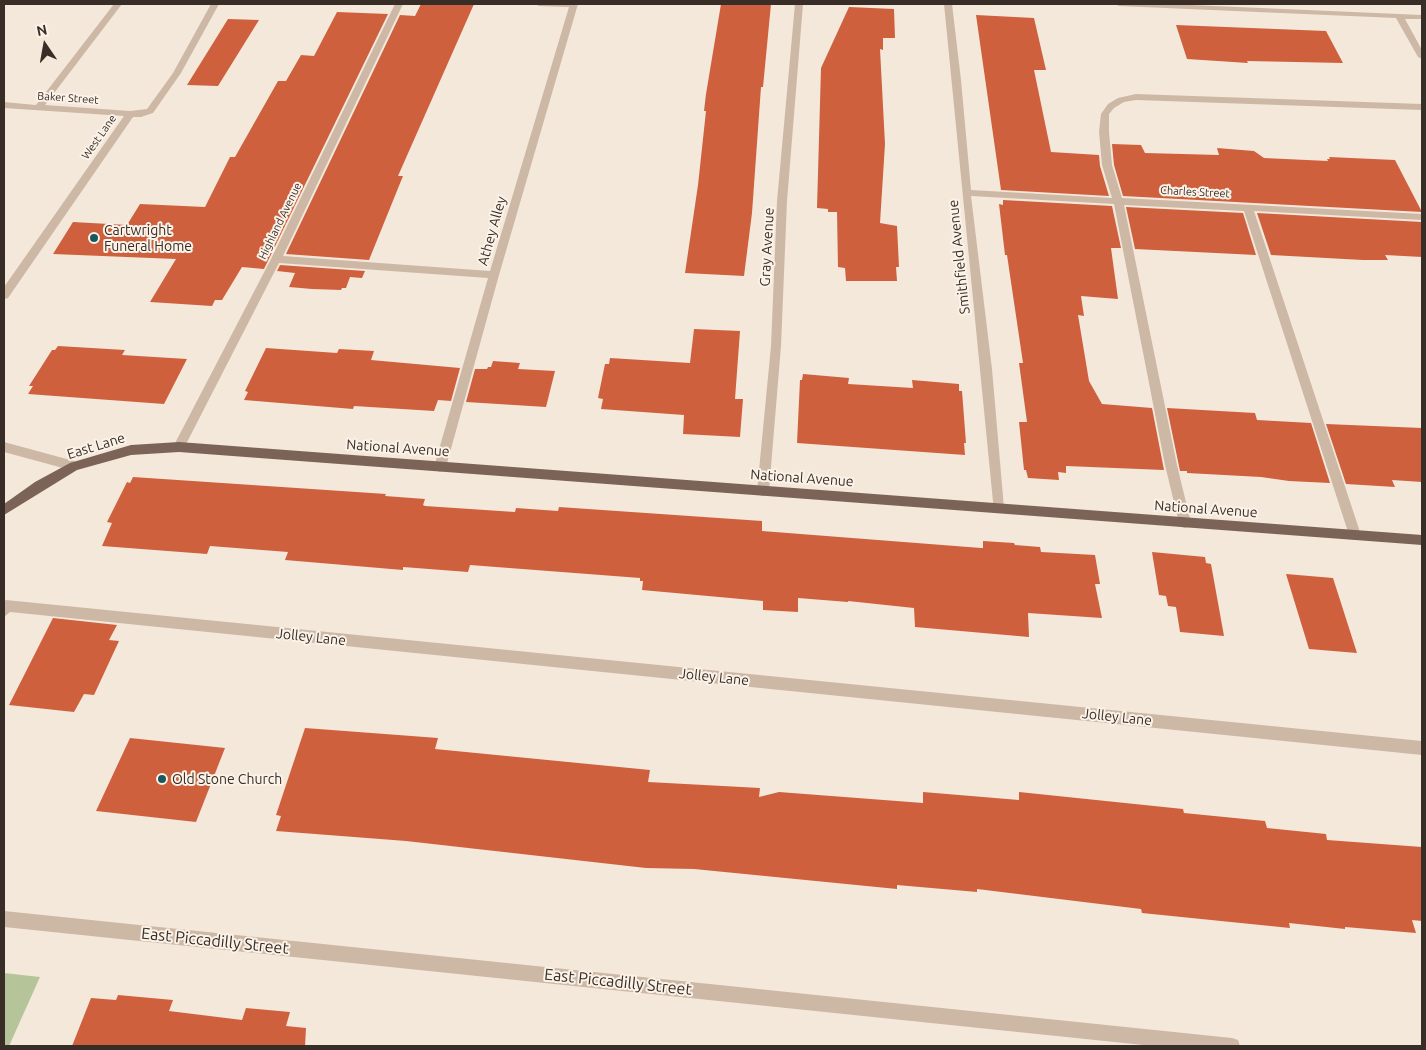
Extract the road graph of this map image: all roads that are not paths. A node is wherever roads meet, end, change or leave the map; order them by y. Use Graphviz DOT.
graph roads {
  1 [pos="118,4"];
  2 [pos="215,4"];
  3 [pos="399,4"];
  4 [pos="539,4"];
  5 [pos="799,4"];
  6 [pos="948,4"];
  7 [pos="1119,4"];
  8 [pos="574,5"];
  9 [pos="1399,16"];
  10 [pos="1422,17"];
  11 [pos="1422,57"];
  12 [pos="4,105"];
  13 [pos="39,106"];
  14 [pos="1422,107"];
  15 [pos="130,114"];
  16 [pos="966,192"];
  17 [pos="1118,200"];
  18 [pos="1248,208"];
  19 [pos="1422,217"];
  20 [pos="276,259"];
  21 [pos="494,274"];
  22 [pos="4,295"];
  23 [pos="4,447"];
  24 [pos="179,447"];
  25 [pos="74,466"];
  26 [pos="440,467"];
  27 [pos="762,491"];
  28 [pos="998,508"];
  29 [pos="4,510"];
  30 [pos="1185,522"];
  31 [pos="1355,535"];
  32 [pos="1422,540"];
  33 [pos="5,608"];
  34 [pos="1422,748"];
  35 [pos="4,919"];
  36 [pos="1232,1046"];
  1 -- 13 [label="street"];
  2 -- 15 [label="street, West Lane"];
  3 -- 20 [label="street, Highland Avenue"];
  4 -- 8 [label="street"];
  5 -- 27 [label="street, Gray Avenue"];
  6 -- 16 [label="street, Smithfield Avenue"];
  7 -- 9 [label="street"];
  8 -- 21 [label="street, Athey Alley"];
  9 -- 10 [label="street"];
  9 -- 11 [label="street"];
  12 -- 13 [label="street, Baker Street"];
  13 -- 15 [label="street, Baker Street"];
  14 -- 17 [label="street"];
  15 -- 22 [label="street, West Lane"];
  16 -- 17 [label="street, Charles Street"];
  16 -- 28 [label="street, Smithfield Avenue"];
  17 -- 18 [label="street, Charles Street"];
  17 -- 30 [label="street"];
  18 -- 19 [label="street, Charles Street"];
  18 -- 31 [label="street"];
  20 -- 21 [label="street"];
  20 -- 24 [label="street, Highland Avenue"];
  21 -- 26 [label="street, Athey Alley"];
  23 -- 25 [label="street"];
  24 -- 25 [label="main road, East Lane"];
  24 -- 26 [label="main road, National Avenue"];
  25 -- 29 [label="main road, East Lane"];
  26 -- 27 [label="main road, National Avenue"];
  27 -- 28 [label="main road, National Avenue"];
  28 -- 30 [label="main road, National Avenue"];
  30 -- 31 [label="main road, National Avenue"];
  31 -- 32 [label="main road, National Avenue"];
  33 -- 34 [label="street, Jolley Lane"];
  35 -- 36 [label="street, East Piccadilly Street"];
}
